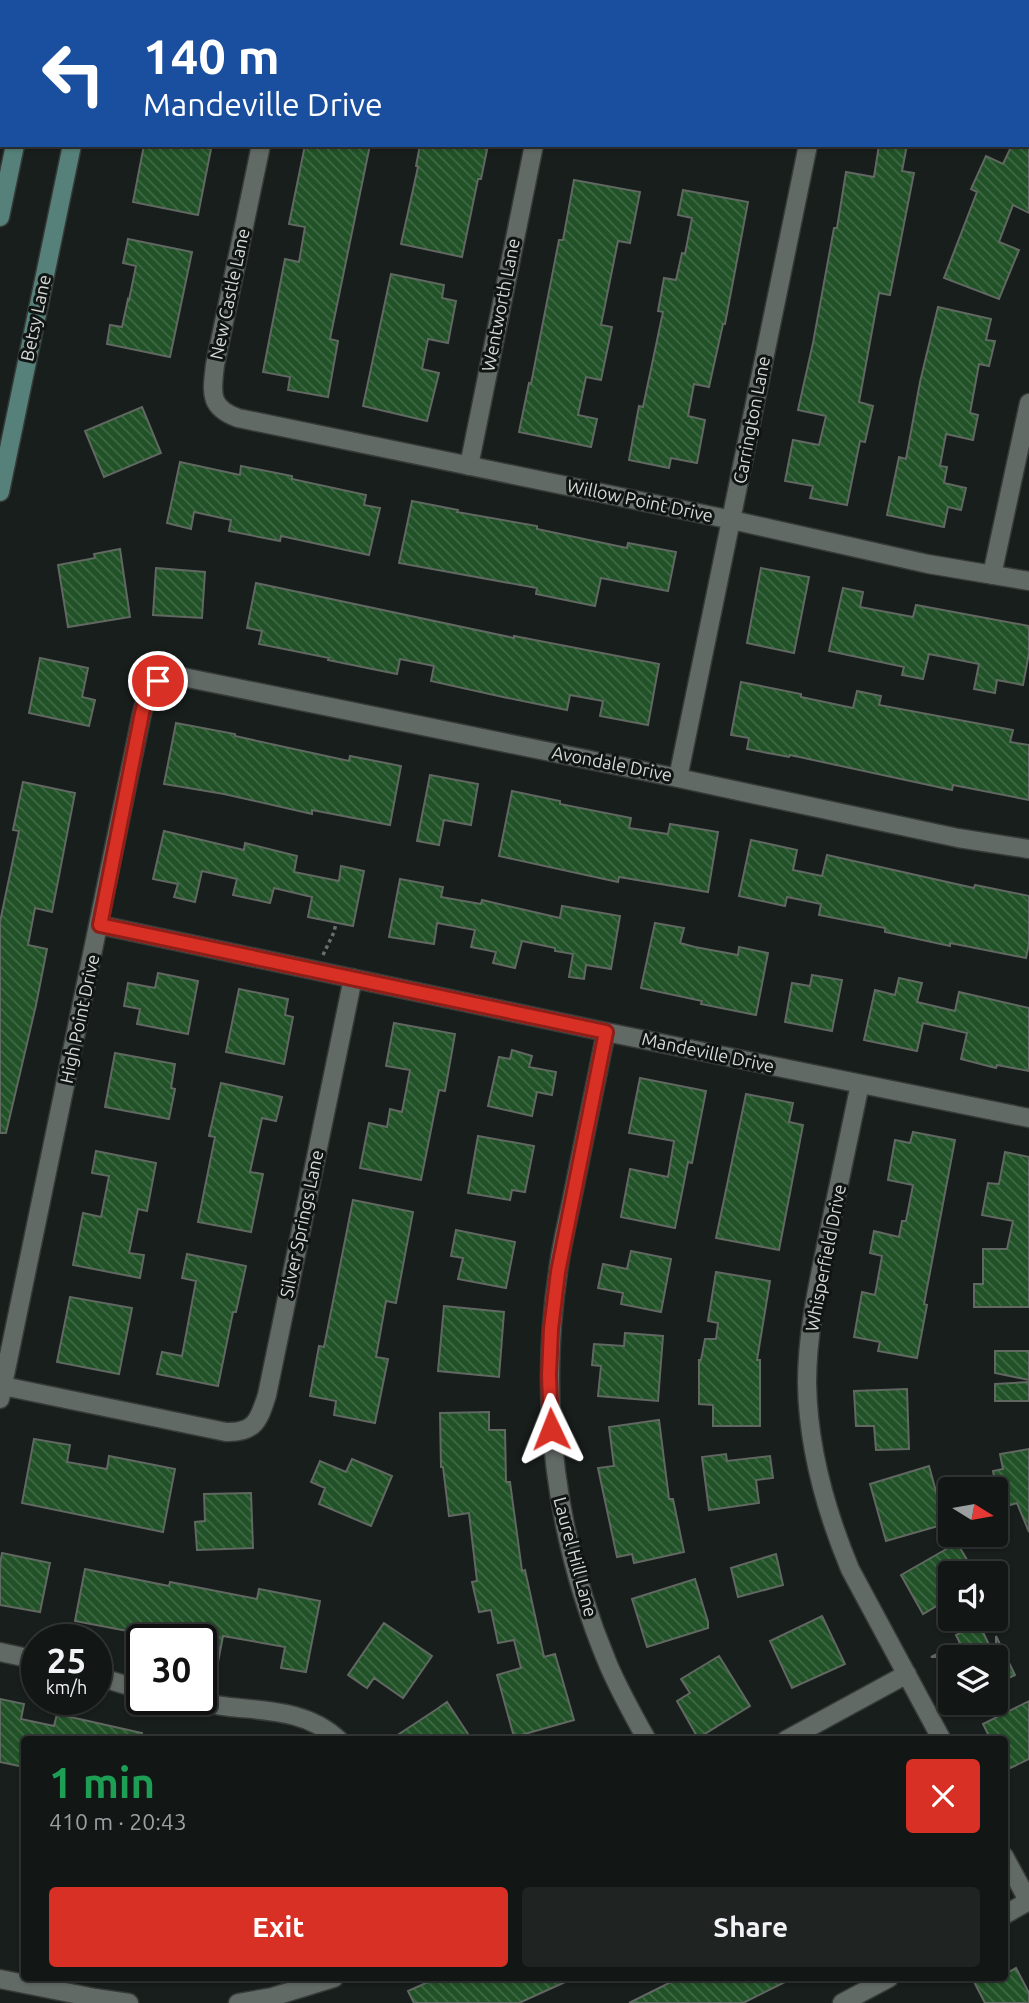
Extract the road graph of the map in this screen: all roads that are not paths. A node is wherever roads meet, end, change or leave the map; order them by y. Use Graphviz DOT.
graph roads {
  1 [pos="15,147"];
  2 [pos="72,147"];
  3 [pos="261,147"];
  4 [pos="534,147"];
  5 [pos="808,147"];
  6 [pos="0,217"];
  7 [pos="1029,403"];
  8 [pos="250,420"];
  9 [pos="469,466"];
  10 [pos="0,492"];
  11 [pos="732,520"];
  12 [pos="992,575"];
  13 [pos="1029,581"];
  14 [pos="196,680"];
  15 [pos="678,778"];
  16 [pos="1029,849"];
  17 [pos="100,925"];
  18 [pos="353,978"];
  19 [pos="606,1032"];
  20 [pos="860,1084"];
  21 [pos="1029,1118"];
  22 [pos="1,1392"];
  23 [pos="0,1652"];
  24 [pos="21,1657"];
  25 [pos="907,1674"];
  26 [pos="217,1704"];
  27 [pos="335,1736"];
  28 [pos="645,1736"];
  29 [pos="793,1736"];
  30 [pos="940,1736"];
  31 [pos="1008,1863"];
  32 [pos="1029,1902"];
  33 [pos="1008,1913"];
  34 [pos="0,1979"];
  35 [pos="324,1981"];
  36 [pos="883,1981"];
  37 [pos="129,2003"];
  38 [pos="239,2003"];
  39 [pos="842,2003"];
  1 -- 6 [label="main road"];
  2 -- 10 [label="main road, Betsy Lane"];
  3 -- 8 [label="street, New Castle Lane"];
  4 -- 9 [label="street, Wentworth Lane"];
  5 -- 11 [label="street, Carrington Lane"];
  7 -- 12 [label="street"];
  8 -- 9 [label="street, Willow Point Drive"];
  9 -- 11 [label="street, Willow Point Drive"];
  11 -- 12 [label="street, Willow Point Drive"];
  11 -- 15 [label="street, Carrington Lane"];
  12 -- 13 [label="street, Willow Point Drive"];
  14 -- 15 [label="street, Avondale Drive"];
  14 -- 17 [label="street, High Point Drive"];
  15 -- 16 [label="street, Avondale Drive"];
  17 -- 18 [label="street, Mandeville Drive"];
  17 -- 22 [label="street, High Point Drive"];
  18 -- 19 [label="street, Mandeville Drive"];
  18 -- 22 [label="street, Silver Springs Lane"];
  19 -- 20 [label="street, Mandeville Drive"];
  19 -- 28 [label="street, Laurel Hill Lane"];
  20 -- 21 [label="street, Mandeville Drive"];
  20 -- 25 [label="street, Whisperfield Drive"];
  23 -- 24 [label="street"];
  25 -- 29 [label="street"];
  25 -- 30 [label="street, Whisperfield Drive"];
  26 -- 27 [label="street"];
  31 -- 32 [label="street"];
  32 -- 33 [label="street"];
  34 -- 37 [label="street"];
  35 -- 38 [label="street"];
  36 -- 39 [label="street"];
}
